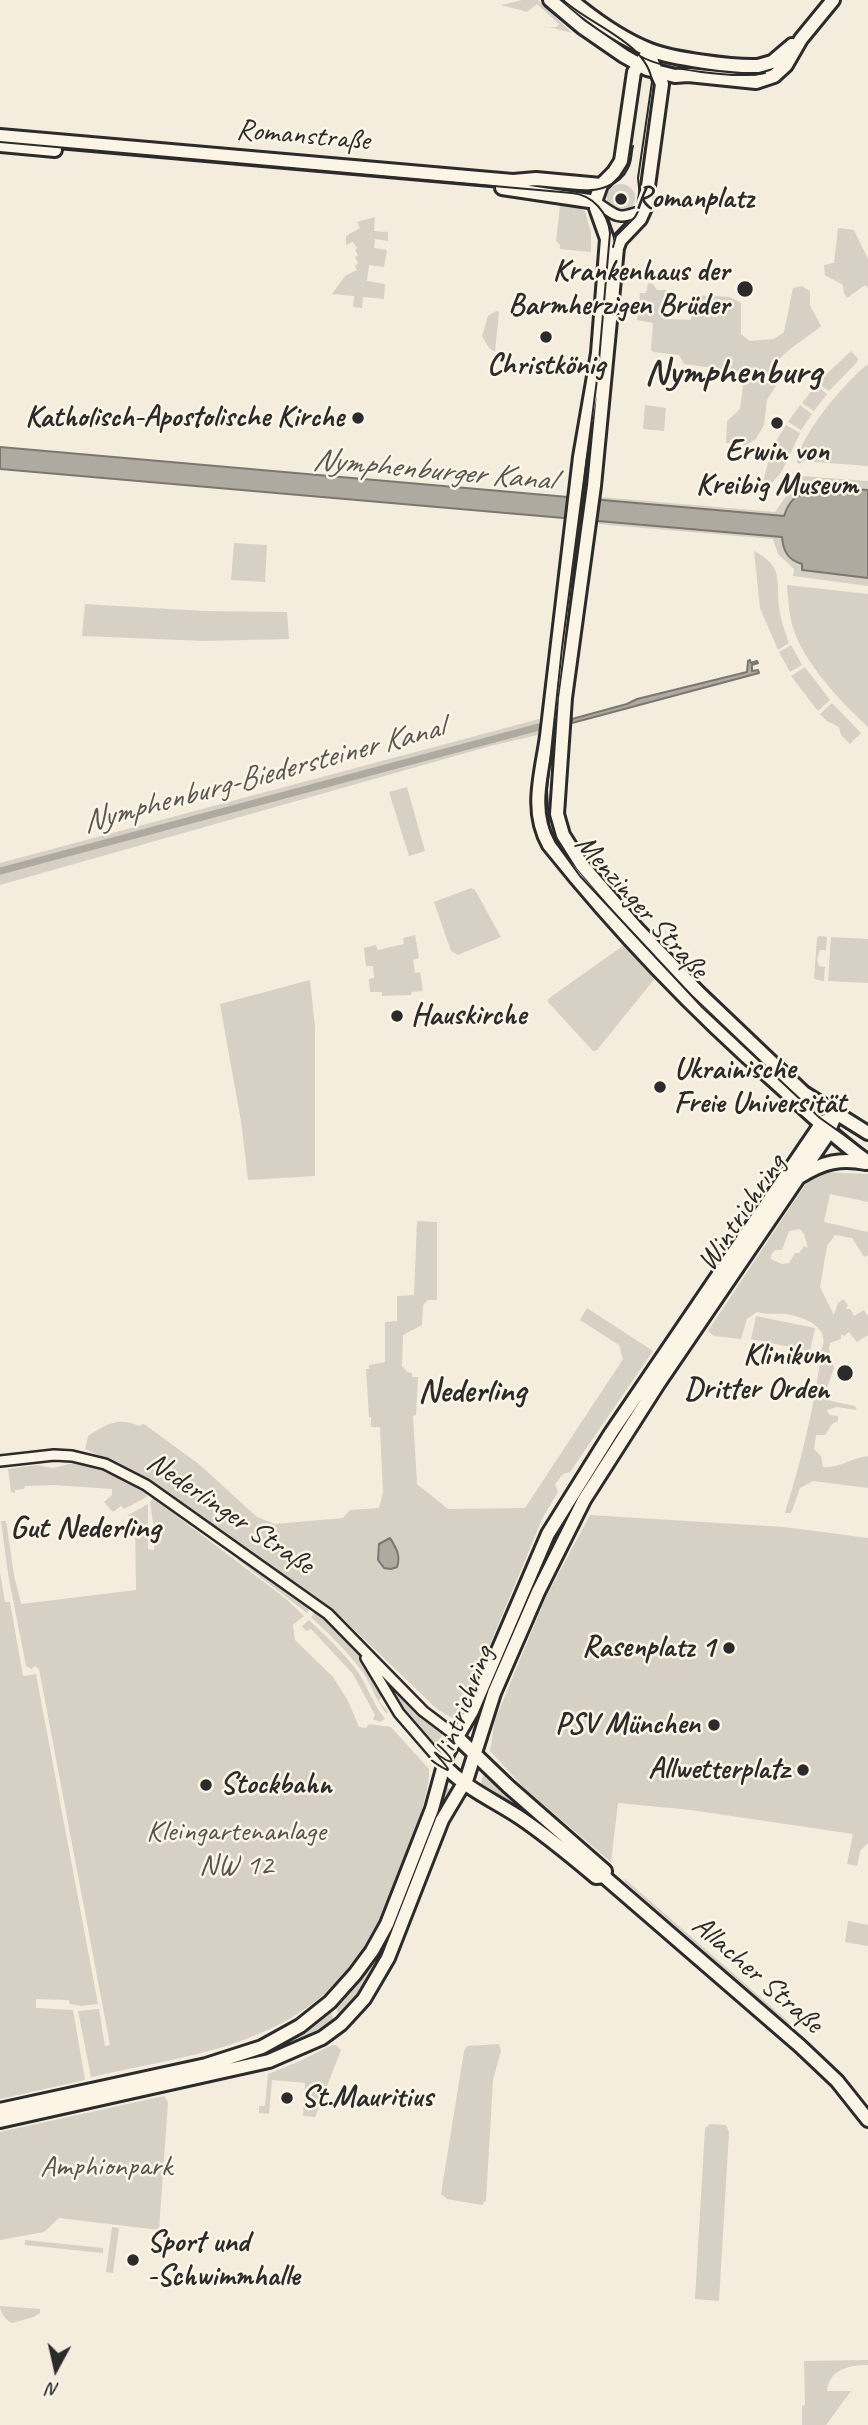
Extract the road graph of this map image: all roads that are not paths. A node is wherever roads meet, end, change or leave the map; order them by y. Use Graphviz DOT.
graph roads {
  1 [pos="550,0"];
  2 [pos="571,0"];
  3 [pos="833,0"];
  4 [pos="801,39"];
  5 [pos="650,50"];
  6 [pos="624,56"];
  7 [pos="638,64"];
  8 [pos="659,78"];
  9 [pos="632,79"];
  10 [pos="0,136"];
  11 [pos="0,145"];
  12 [pos="601,185"];
  13 [pos="596,202"];
  14 [pos="642,214"];
  15 [pos="836,1114"];
  16 [pos="825,1128"];
  17 [pos="868,1133"];
  18 [pos="868,1162"];
  19 [pos="798,1178"];
  20 [pos="0,1461"];
  21 [pos="349,1634"];
  22 [pos="456,1736"];
  23 [pos="476,1753"];
  24 [pos="444,1765"];
  25 [pos="464,1784"];
  26 [pos="604,1876"];
  27 [pos="0,2110"];
  28 [pos="868,2119"];
  29 [pos="0,2121"];
  1 -- 6 [label="main road"];
  2 -- 5 [label="main road"];
  3 -- 4 [label="main road"];
  4 -- 5 [label="main road"];
  4 -- 8 [label="main road"];
  5 -- 7 [label="main road"];
  5 -- 8 [label="main road"];
  6 -- 7 [label="main road"];
  6 -- 9 [label="main road"];
  7 -- 8 [label="main road"];
  7 -- 9 [label="main road"];
  8 -- 14 [label="main road"];
  9 -- 12 [label="main road"];
  10 -- 12 [label="main road, Romanstraße"];
  11 -- 13 [label="main road, Romanstraße"];
  12 -- 13 [label="main road"];
  13 -- 14 [label="street"];
  13 -- 16 [label="main road, Menzinger Straße"];
  14 -- 15 [label="main road, Menzinger Straße"];
  15 -- 16 [label="main road, Wintrichring"];
  15 -- 17 [label="main road, Menzinger Straße"];
  16 -- 18 [label="main road, Menzinger Straße"];
  16 -- 19 [label="main road, Wintrichring"];
  16 -- 22 [label="main road, Wintrichring"];
  18 -- 19 [label="main road"];
  19 -- 23 [label="main road, Wintrichring"];
  20 -- 21 [label="street, Nederlinger Straße"];
  21 -- 22 [label="street, Nederlinger Straße"];
  21 -- 24 [label="street, Nederlinger Straße"];
  22 -- 23 [label="main road, Allacher Straße"];
  22 -- 24 [label="main road, Wintrichring"];
  23 -- 25 [label="main road, Wintrichring"];
  23 -- 26 [label="main road, Allacher Straße"];
  24 -- 25 [label="main road, Nederlinger Straße"];
  24 -- 27 [label="main road, Wintrichring"];
  25 -- 26 [label="main road, Allacher Straße"];
  25 -- 29 [label="main road, Wintrichring"];
  26 -- 28 [label="main road, Allacher Straße"];
}
